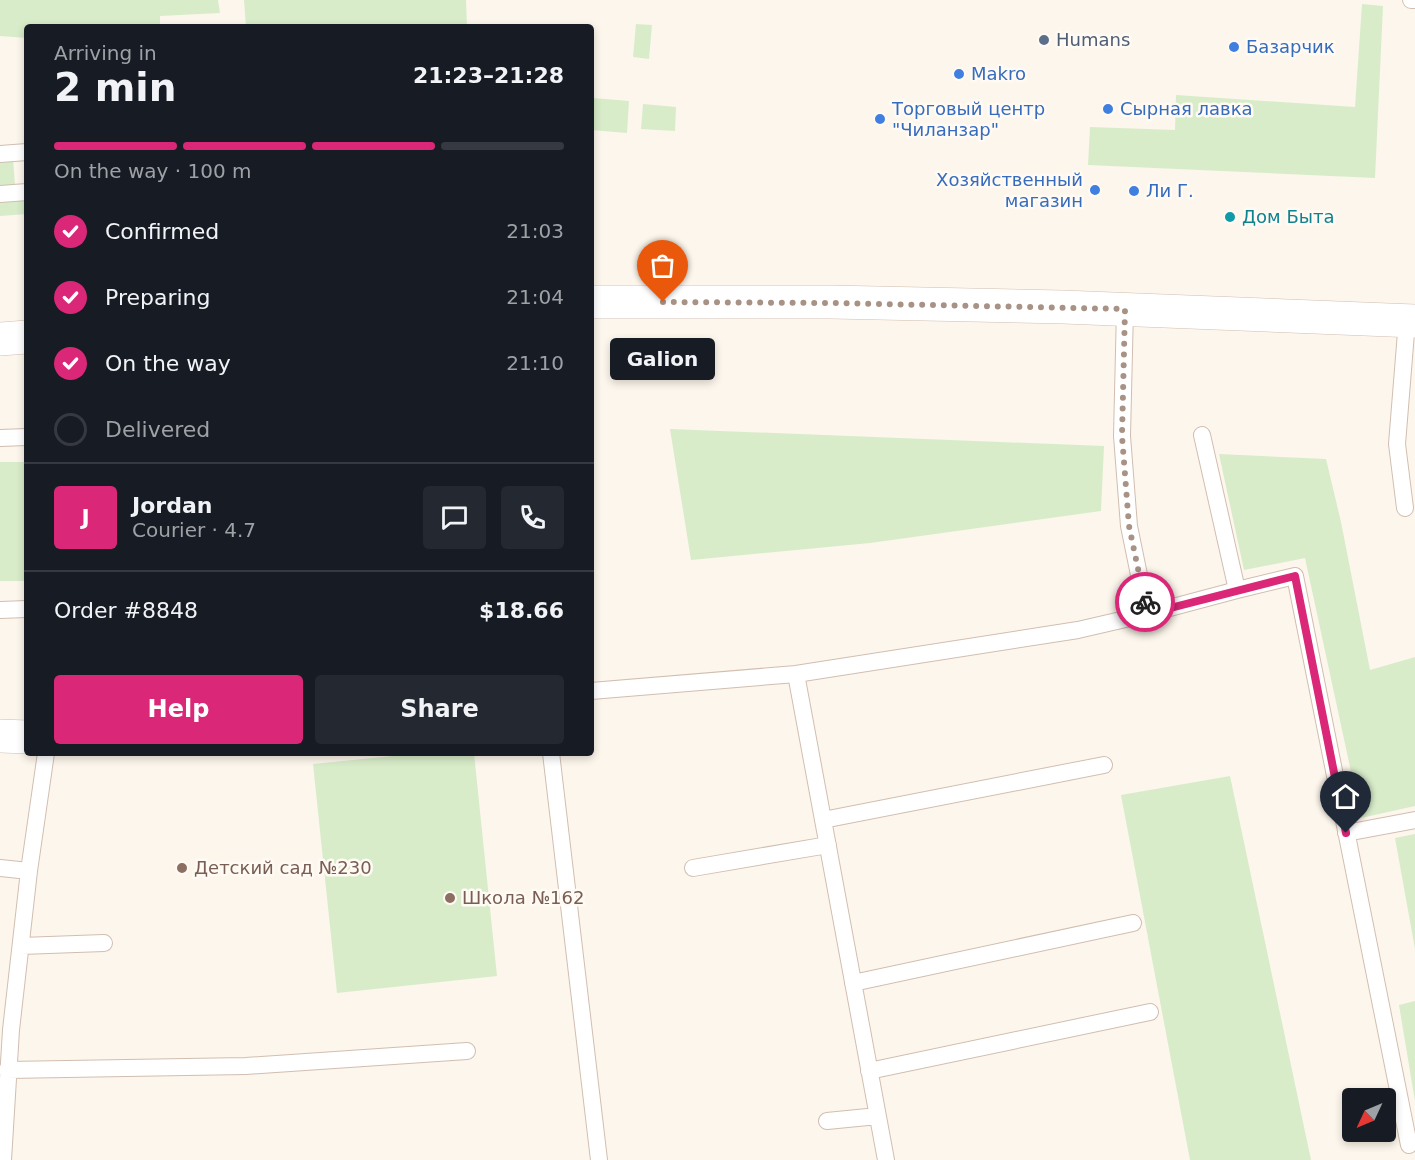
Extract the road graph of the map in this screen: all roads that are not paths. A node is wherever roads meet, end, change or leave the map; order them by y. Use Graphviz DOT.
graph roads {
  1 [pos="24,152"];
  2 [pos="0,154"];
  3 [pos="24,192"];
  4 [pos="0,194"];
  5 [pos="594,302"];
  6 [pos="1125,309"];
  7 [pos="1411,321"];
  8 [pos="24,337"];
  9 [pos="0,339"];
  10 [pos="1202,435"];
  11 [pos="24,437"];
  12 [pos="0,438"];
  13 [pos="1406,508"];
  14 [pos="1238,590"];
  15 [pos="24,609"];
  16 [pos="0,610"];
  17 [pos="1147,614"];
  18 [pos="796,674"];
  19 [pos="594,691"];
  20 [pos="0,736"];
  21 [pos="24,737"];
  22 [pos="46,756"];
  23 [pos="551,756"];
  24 [pos="1104,765"];
  25 [pos="823,820"];
  26 [pos="1415,820"];
  27 [pos="1346,833"];
  28 [pos="828,845"];
  29 [pos="0,868"];
  30 [pos="693,868"];
  31 [pos="29,871"];
  32 [pos="1133,922"];
  33 [pos="104,943"];
  34 [pos="21,946"];
  35 [pos="853,983"];
  36 [pos="1150,1012"];
  37 [pos="6,1029"];
  38 [pos="467,1051"];
  39 [pos="7,1070"];
  40 [pos="870,1071"];
  41 [pos="878,1116"];
  42 [pos="827,1121"];
  43 [pos="3,1134"];
  44 [pos="1410,1145"];
  45 [pos="3,1160"];
  46 [pos="598,1160"];
  47 [pos="886,1160"];
  1 -- 2 [label="lane"];
  3 -- 4 [label="lane"];
  5 -- 6 [label="street"];
  6 -- 7 [label="street"];
  6 -- 17 [label="lane"];
  7 -- 13 [label="lane"];
  8 -- 9 [label="street"];
  10 -- 14 [label="lane"];
  11 -- 12 [label="lane"];
  14 -- 17 [label="lane"];
  14 -- 27 [label="lane"];
  15 -- 16 [label="lane"];
  17 -- 18 [label="lane"];
  18 -- 19 [label="lane"];
  18 -- 25 [label="lane"];
  20 -- 21 [label="street"];
  22 -- 31 [label="lane"];
  23 -- 46 [label="lane"];
  24 -- 25 [label="lane"];
  25 -- 28 [label="lane"];
  26 -- 27 [label="lane"];
  27 -- 44 [label="lane"];
  28 -- 30 [label="lane"];
  28 -- 35 [label="lane"];
  29 -- 31 [label="lane"];
  31 -- 34 [label="lane"];
  32 -- 35 [label="lane"];
  33 -- 34 [label="lane"];
  34 -- 37 [label="lane"];
  35 -- 40 [label="lane"];
  36 -- 40 [label="lane"];
  37 -- 39 [label="lane"];
  38 -- 39 [label="lane"];
  39 -- 43 [label="lane"];
  40 -- 41 [label="lane"];
  41 -- 42 [label="lane"];
  41 -- 47 [label="lane"];
  43 -- 45 [label="lane"];
}
